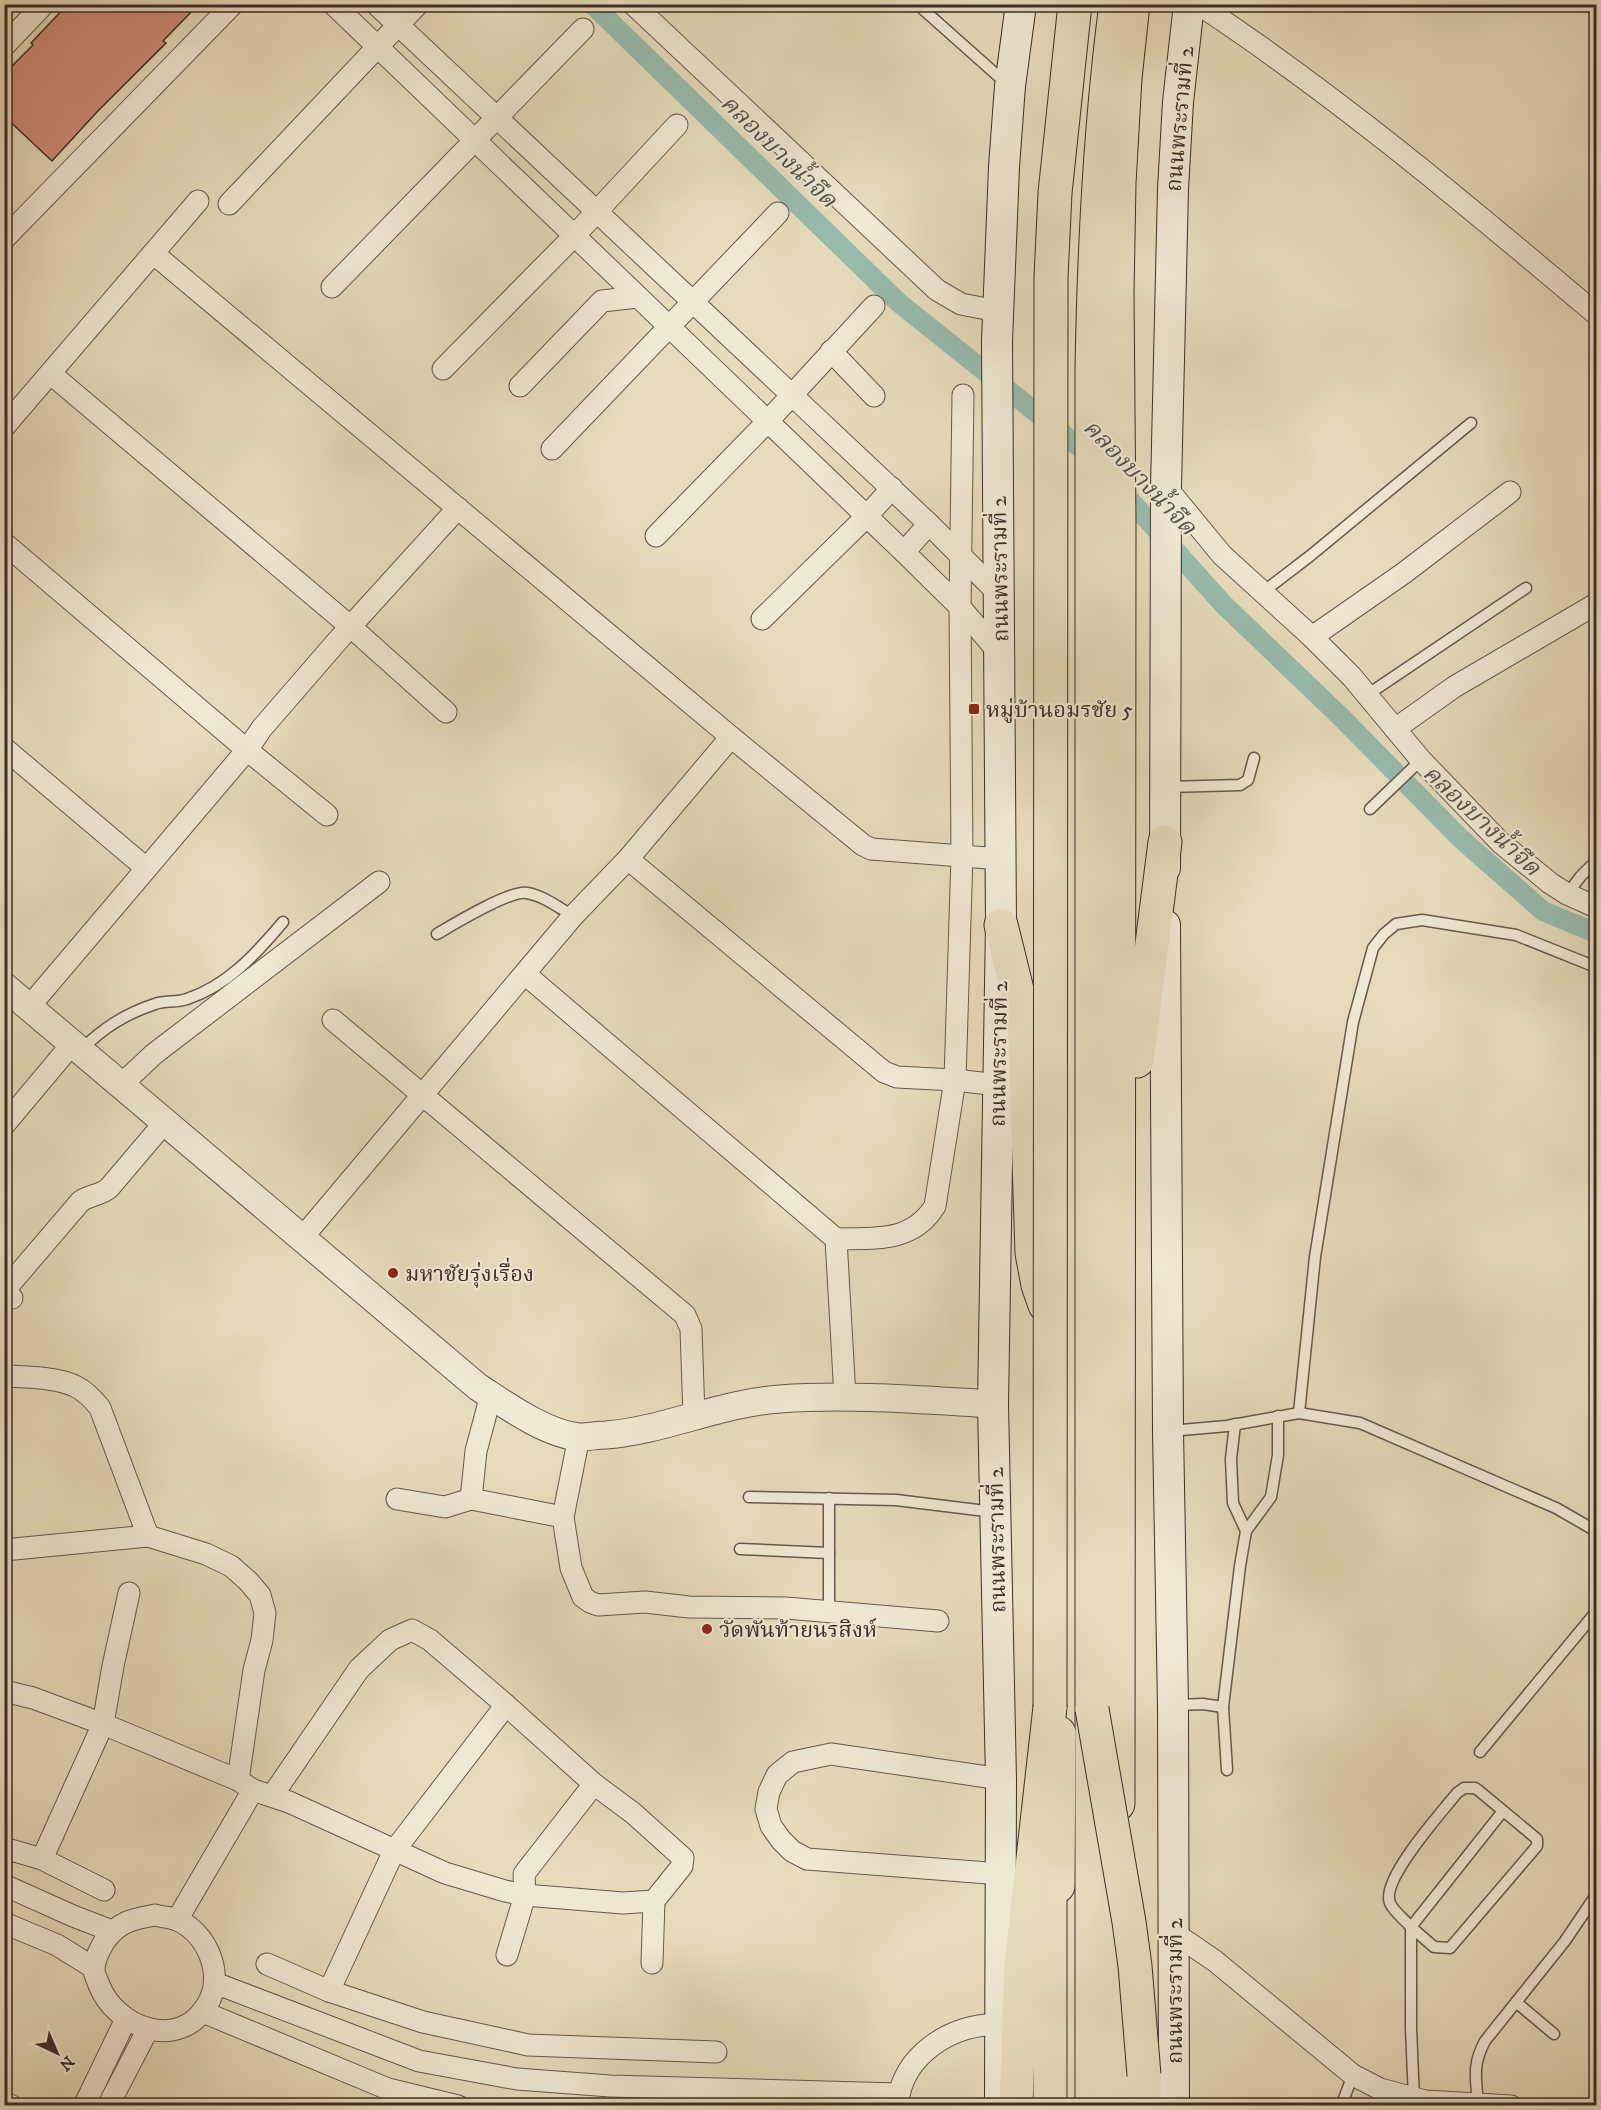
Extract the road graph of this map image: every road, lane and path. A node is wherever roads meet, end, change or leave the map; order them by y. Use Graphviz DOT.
graph roads {
  1 [pos="44,4"];
  2 [pos="233,4"];
  3 [pos="333,4"];
  4 [pos="376,4"];
  5 [pos="418,4"];
  6 [pos="633,4"];
  7 [pos="917,4"];
  8 [pos="1021,4"];
  9 [pos="1036,4"];
  10 [pos="1077,4"];
  11 [pos="1116,4"];
  12 [pos="1133,4"];
  13 [pos="1172,4"];
  14 [pos="1189,4"];
  15 [pos="1198,4"];
  16 [pos="398,25"];
  17 [pos="583,29"];
  18 [pos="4,46"];
  19 [pos="378,48"];
  20 [pos="1010,86"];
  21 [pos="497,118"];
  22 [pos="677,125"];
  23 [pos="475,141"];
  24 [pos="1004,167"];
  25 [pos="1173,189"];
  26 [pos="198,201"];
  27 [pos="229,204"];
  28 [pos="597,211"];
  29 [pos="778,213"];
  30 [pos="574,236"];
  31 [pos="4,239"];
  32 [pos="154,254"];
  33 [pos="332,287"];
  34 [pos="638,297"];
  35 [pos="693,302"];
  36 [pos="874,306"];
  37 [pos="997,310"];
  38 [pos="1596,314"];
  39 [pos="670,327"];
  40 [pos="831,351"];
  41 [pos="443,369"];
  42 [pos="51,374"];
  43 [pos="520,386"];
  44 [pos="792,395"];
  45 [pos="963,395"];
  46 [pos="874,396"];
  47 [pos="768,422"];
  48 [pos="1471,423"];
  49 [pos="4,427"];
  50 [pos="552,449"];
  51 [pos="892,488"];
  52 [pos="1510,492"];
  53 [pos="1166,497"];
  54 [pos="458,508"];
  55 [pos="867,516"];
  56 [pos="929,524"];
  57 [pos="656,536"];
  58 [pos="4,543"];
  59 [pos="904,552"];
  60 [pos="960,556"];
  61 [pos="1526,588"];
  62 [pos="1263,592"];
  63 [pos="999,594"];
  64 [pos="1596,604"];
  65 [pos="960,607"];
  66 [pos="762,619"];
  67 [pos="351,627"];
  68 [pos="1312,637"];
  69 [pos="1000,654"];
  70 [pos="1367,695"];
  71 [pos="446,712"];
  72 [pos="1395,729"];
  73 [pos="731,737"];
  74 [pos="4,748"];
  75 [pos="247,750"];
  76 [pos="1254,758"];
  77 [pos="1415,766"];
  78 [pos="1164,787"];
  79 [pos="1370,810"];
  80 [pos="327,815"];
  81 [pos="1165,842"];
  82 [pos="962,855"];
  83 [pos="628,859"];
  84 [pos="1000,859"];
  85 [pos="1596,861"];
  86 [pos="146,868"];
  87 [pos="379,882"];
  88 [pos="1568,894"];
  89 [pos="1596,907"];
  90 [pos="573,916"];
  91 [pos="283,922"];
  92 [pos="1001,925"];
  93 [pos="437,934"];
  94 [pos="1596,967"];
  95 [pos="525,974"];
  96 [pos="4,986"];
  97 [pos="28,1007"];
  98 [pos="333,1020"];
  99 [pos="76,1047"];
  100 [pos="955,1080"];
  101 [pos="121,1085"];
  102 [pos="998,1085"];
  103 [pos="422,1096"];
  104 [pos="165,1122"];
  105 [pos="4,1125"];
  106 [pos="302,1238"];
  107 [pos="836,1239"];
  108 [pos="12,1298"];
  109 [pos="1118,1306"];
  110 [pos="1059,1323"];
  111 [pos="4,1377"];
  112 [pos="491,1395"];
  113 [pos="845,1397"];
  114 [pos="993,1404"];
  115 [pos="1299,1413"];
  116 [pos="693,1416"];
  117 [pos="1278,1416"];
  118 [pos="1235,1424"];
  119 [pos="1168,1431"];
  120 [pos="579,1437"];
  121 [pos="749,1497"];
  122 [pos="829,1498"];
  123 [pos="397,1499"];
  124 [pos="471,1500"];
  125 [pos="995,1512"];
  126 [pos="563,1517"];
  127 [pos="1246,1531"];
  128 [pos="1596,1531"];
  129 [pos="148,1536"];
  130 [pos="740,1549"];
  131 [pos="4,1550"];
  132 [pos="829,1553"];
  133 [pos="129,1593"];
  134 [pos="829,1611"];
  135 [pos="1596,1612"];
  136 [pos="938,1621"];
  137 [pos="4,1691"];
  138 [pos="506,1705"];
  139 [pos="1173,1705"];
  140 [pos="1050,1707"];
  141 [pos="1223,1707"];
  142 [pos="1092,1709"];
  143 [pos="104,1724"];
  144 [pos="1480,1752"];
  145 [pos="1227,1770"];
  146 [pos="1001,1779"];
  147 [pos="594,1784"];
  148 [pos="254,1789"];
  149 [pos="1503,1811"];
  150 [pos="4,1848"];
  151 [pos="394,1851"];
  152 [pos="42,1859"];
  153 [pos="1001,1874"];
  154 [pos="4,1885"];
  155 [pos="104,1890"];
  156 [pos="525,1895"];
  157 [pos="1596,1895"];
  158 [pos="654,1901"];
  159 [pos="177,1920"];
  160 [pos="4,1923"];
  161 [pos="1411,1927"];
  162 [pos="112,1930"];
  163 [pos="1174,1933"];
  164 [pos="507,1955"];
  165 [pos="652,1963"];
  166 [pos="267,1964"];
  167 [pos="94,1968"];
  168 [pos="215,1983"];
  169 [pos="329,1990"];
  170 [pos="1516,2002"];
  171 [pos="203,2012"];
  172 [pos="126,2019"];
  173 [pos="1000,2025"];
  174 [pos="148,2029"];
  175 [pos="1554,2034"];
  176 [pos="716,2052"];
  177 [pos="1353,2075"];
  178 [pos="1414,2099"];
  179 [pos="898,2100"];
  180 [pos="4,2102"];
  181 [pos="1478,2104"];
  182 [pos="12,2106"];
  183 [pos="84,2106"];
  184 [pos="108,2106"];
  185 [pos="458,2106"];
  186 [pos="1000,2106"];
  187 [pos="1016,2106"];
  188 [pos="1050,2106"];
  189 [pos="1058,2106"];
  190 [pos="1092,2106"];
  191 [pos="1118,2106"];
  192 [pos="1144,2106"];
  193 [pos="1174,2106"];
  194 [pos="1341,2106"];
  195 [pos="1511,2106"];
  1 -- 18 [label="street"];
  2 -- 31 [label="street"];
  3 -- 19 [label="street"];
  4 -- 16 [label="street"];
  5 -- 16 [label="street"];
  6 -- 37 [label="street"];
  7 -- 20 [label="lane"];
  8 -- 20 [label="main road, ถนนพระรามที่ 2"];
  9 -- 24 [label="main road"];
  10 -- 110 [label="highway, bridge"];
  10 -- 140 [label="highway, bridge"];
  11 -- 142 [label="highway"];
  12 -- 109 [label="highway"];
  13 -- 25 [label="main road"];
  14 -- 25 [label="main road, ถนนพระรามที่ 2"];
  15 -- 38 [label="street"];
  16 -- 19 [label="street"];
  16 -- 21 [label="street"];
  17 -- 21 [label="street"];
  19 -- 23 [label="street"];
  19 -- 27 [label="street"];
  20 -- 24 [label="main road, ถนนพระรามที่ 2"];
  21 -- 23 [label="street"];
  21 -- 28 [label="street"];
  22 -- 28 [label="street"];
  23 -- 30 [label="street"];
  23 -- 33 [label="street"];
  24 -- 37 [label="main road, ถนนพระรามที่ 2"];
  25 -- 53 [label="main road, ถนนพระรามที่ 2"];
  26 -- 32 [label="street"];
  28 -- 30 [label="street"];
  28 -- 35 [label="street"];
  29 -- 35 [label="street"];
  30 -- 34 [label="street"];
  30 -- 41 [label="street"];
  32 -- 42 [label="street"];
  32 -- 54 [label="street"];
  34 -- 39 [label="street"];
  34 -- 43 [label="street"];
  35 -- 39 [label="street"];
  35 -- 44 [label="street"];
  36 -- 40 [label="street"];
  37 -- 63 [label="main road, ถนนพระรามที่ 2"];
  39 -- 47 [label="street"];
  39 -- 50 [label="street"];
  40 -- 44 [label="street"];
  40 -- 46 [label="street"];
  42 -- 49 [label="street"];
  42 -- 67 [label="street"];
  44 -- 47 [label="street"];
  44 -- 51 [label="street"];
  45 -- 60 [label="street"];
  47 -- 55 [label="street"];
  47 -- 57 [label="street"];
  48 -- 62 [label="lane"];
  51 -- 55 [label="street"];
  51 -- 56 [label="street"];
  52 -- 68 [label="street"];
  53 -- 62 [label="street"];
  53 -- 78 [label="main road, ถนนพระรามที่ 2"];
  54 -- 67 [label="street"];
  54 -- 73 [label="street"];
  55 -- 59 [label="street"];
  55 -- 66 [label="street"];
  56 -- 59 [label="street"];
  56 -- 60 [label="street"];
  58 -- 75 [label="street"];
  59 -- 65 [label="street"];
  60 -- 63 [label="street"];
  60 -- 65 [label="street"];
  61 -- 70 [label="lane"];
  62 -- 68 [label="street"];
  63 -- 69 [label="main road, ถนนพระรามที่ 2"];
  64 -- 72 [label="street"];
  65 -- 69 [label="street"];
  65 -- 82 [label="street"];
  67 -- 71 [label="street"];
  67 -- 75 [label="street"];
  68 -- 70 [label="street"];
  69 -- 84 [label="main road, ถนนพระรามที่ 2"];
  70 -- 72 [label="street"];
  72 -- 77 [label="street"];
  73 -- 82 [label="street"];
  73 -- 83 [label="street"];
  74 -- 86 [label="street"];
  75 -- 80 [label="street"];
  75 -- 86 [label="street"];
  76 -- 78 [label="lane"];
  77 -- 79 [label="lane"];
  77 -- 88 [label="street"];
  78 -- 81 [label="main road, ถนนพระรามที่ 2"];
  81 -- 109 [label="highway"];
  81 -- 119 [label="main road, ถนนพระรามที่ 2"];
  82 -- 84 [label="street"];
  82 -- 100 [label="street"];
  83 -- 90 [label="street"];
  83 -- 100 [label="street"];
  84 -- 92 [label="main road, ถนนพระรามที่ 2"];
  85 -- 88 [label="lane"];
  86 -- 97 [label="street"];
  87 -- 101 [label="street"];
  88 -- 89 [label="street"];
  90 -- 93 [label="lane"];
  90 -- 95 [label="street"];
  91 -- 99 [label="lane"];
  92 -- 102 [label="main road, ถนนพระรามที่ 2"];
  92 -- 110 [label="highway"];
  94 -- 115 [label="lane"];
  95 -- 103 [label="street"];
  95 -- 107 [label="street"];
  96 -- 97 [label="street"];
  97 -- 99 [label="street"];
  98 -- 103 [label="street"];
  99 -- 101 [label="street"];
  99 -- 105 [label="street"];
  100 -- 102 [label="street"];
  100 -- 107 [label="street"];
  101 -- 104 [label="street"];
  102 -- 114 [label="main road, ถนนพระรามที่ 2"];
  103 -- 106 [label="street"];
  103 -- 116 [label="street"];
  104 -- 106 [label="street"];
  104 -- 108 [label="street"];
  106 -- 112 [label="street"];
  107 -- 113 [label="street"];
  109 -- 191 [label="highway"];
  110 -- 189 [label="highway"];
  111 -- 129 [label="street"];
  112 -- 120 [label="street"];
  112 -- 124 [label="street"];
  113 -- 114 [label="street"];
  113 -- 116 [label="street"];
  114 -- 125 [label="main road, ถนนพระรามที่ 2"];
  115 -- 117 [label="lane"];
  115 -- 128 [label="lane"];
  116 -- 120 [label="street"];
  117 -- 118 [label="lane"];
  117 -- 127 [label="lane"];
  118 -- 119 [label="lane"];
  118 -- 127 [label="lane"];
  119 -- 139 [label="main road, ถนนพระรามที่ 2"];
  120 -- 126 [label="street"];
  121 -- 122 [label="lane"];
  122 -- 125 [label="lane"];
  122 -- 132 [label="lane"];
  123 -- 124 [label="street"];
  124 -- 126 [label="street"];
  125 -- 146 [label="main road, ถนนพระรามที่ 2"];
  126 -- 134 [label="street"];
  127 -- 141 [label="lane"];
  129 -- 131 [label="street"];
  129 -- 148 [label="street"];
  130 -- 132 [label="lane"];
  132 -- 134 [label="lane"];
  133 -- 143 [label="street"];
  134 -- 136 [label="street"];
  135 -- 144 [label="lane"];
  137 -- 143 [label="street"];
  138 -- 147 [label="street"];
  138 -- 148 [label="street"];
  138 -- 151 [label="street"];
  139 -- 141 [label="lane"];
  139 -- 163 [label="main road, ถนนพระรามที่ 2"];
  140 -- 187 [label="highway"];
  140 -- 188 [label="highway"];
  141 -- 145 [label="lane"];
  142 -- 190 [label="highway, bridge"];
  142 -- 192 [label="highway, bridge"];
  143 -- 148 [label="street"];
  143 -- 152 [label="street"];
  146 -- 153 [label="main road, ถนนพระรามที่ 2"];
  146 -- 153 [label="street"];
  147 -- 156 [label="street"];
  147 -- 158 [label="street"];
  148 -- 151 [label="street"];
  148 -- 159 [label="street"];
  149 -- 161 [label="lane"];
  149 -- 161 [label="lane"];
  149 -- 161 [label="lane"];
  150 -- 152 [label="street"];
  151 -- 156 [label="street"];
  151 -- 169 [label="street"];
  152 -- 155 [label="street"];
  153 -- 173 [label="main road, ถนนพระรามที่ 2"];
  154 -- 162 [label="street"];
  156 -- 158 [label="street"];
  156 -- 164 [label="street"];
  157 -- 170 [label="lane"];
  158 -- 165 [label="street"];
  159 -- 162 [label="street"];
  159 -- 168 [label="street"];
  160 -- 167 [label="street"];
  161 -- 178 [label="lane"];
  162 -- 167 [label="street"];
  163 -- 177 [label="street"];
  163 -- 193 [label="main road, ถนนพระรามที่ 2"];
  166 -- 169 [label="street"];
  167 -- 172 [label="street"];
  168 -- 171 [label="street"];
  168 -- 179 [label="street"];
  169 -- 176 [label="street"];
  170 -- 175 [label="lane"];
  170 -- 181 [label="lane"];
  171 -- 174 [label="street"];
  171 -- 185 [label="street"];
  172 -- 174 [label="street"];
  172 -- 183 [label="street"];
  173 -- 179 [label="street"];
  173 -- 186 [label="main road, ถนนพระรามที่ 2"];
  174 -- 184 [label="street"];
  177 -- 178 [label="street"];
  177 -- 194 [label="lane"];
  178 -- 181 [label="street"];
  180 -- 182 [label="street"];
  181 -- 195 [label="street"];
}
